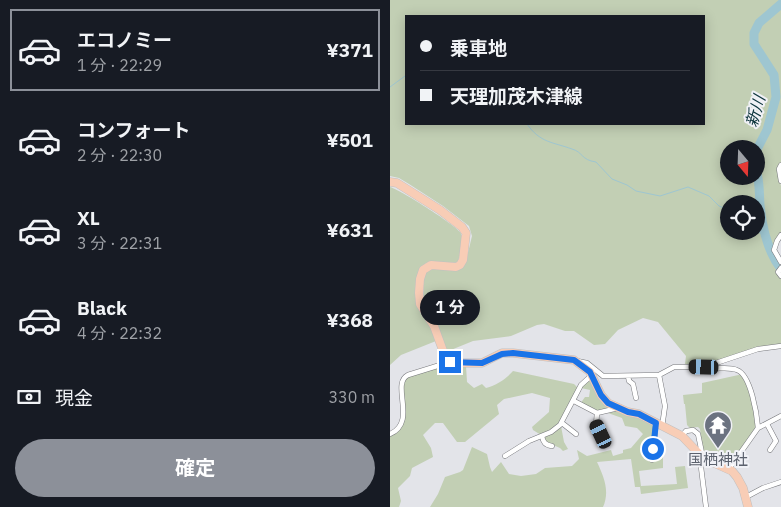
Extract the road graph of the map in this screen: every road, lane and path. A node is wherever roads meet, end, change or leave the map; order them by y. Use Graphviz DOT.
graph roads {
  1 [pos="781,165"];
  2 [pos="781,181"];
  3 [pos="390,182"];
  4 [pos="781,235"];
  5 [pos="781,262"];
  6 [pos="781,346"];
  7 [pos="574,360"];
  8 [pos="450,362"];
  9 [pos="704,367"];
  10 [pos="592,375"];
  11 [pos="658,375"];
  12 [pos="628,376"];
  13 [pos="636,398"];
  14 [pos="574,401"];
  15 [pos="618,408"];
  16 [pos="597,414"];
  17 [pos="781,416"];
  18 [pos="562,423"];
  19 [pos="767,424"];
  20 [pos="659,425"];
  21 [pos="758,428"];
  22 [pos="390,434"];
  23 [pos="576,434"];
  24 [pos="601,434"];
  25 [pos="542,436"];
  26 [pos="682,436"];
  27 [pos="552,446"];
  28 [pos="770,450"];
  29 [pos="505,456"];
  30 [pos="702,458"];
  31 [pos="652,460"];
  32 [pos="729,469"];
  33 [pos="781,482"];
  34 [pos="746,498"];
  35 [pos="706,507"];
  36 [pos="748,507"];
  1 -- 2 [label="street"];
  3 -- 8 [label="main road"];
  4 -- 5 [label="street"];
  6 -- 9 [label="street"];
  7 -- 8 [label="main road"];
  7 -- 10 [label="main road"];
  7 -- 12 [label="street"];
  8 -- 22 [label="street"];
  9 -- 11 [label="street"];
  9 -- 21 [label="street"];
  10 -- 14 [label="street"];
  10 -- 15 [label="main road"];
  11 -- 12 [label="street"];
  11 -- 20 [label="street"];
  12 -- 13 [label="street"];
  14 -- 16 [label="street"];
  14 -- 18 [label="street"];
  15 -- 16 [label="street"];
  15 -- 20 [label="main road"];
  16 -- 24 [label="street"];
  17 -- 19 [label="street"];
  18 -- 23 [label="street"];
  18 -- 25 [label="street"];
  19 -- 21 [label="street"];
  19 -- 28 [label="street"];
  20 -- 26 [label="main road"];
  20 -- 31 [label="street"];
  21 -- 32 [label="street"];
  25 -- 27 [label="street"];
  25 -- 29 [label="street"];
  26 -- 30 [label="main road"];
  26 -- 30 [label="street"];
  30 -- 32 [label="main road"];
  30 -- 35 [label="street"];
  32 -- 34 [label="main road"];
  33 -- 34 [label="street"];
  34 -- 36 [label="main road"];
}
